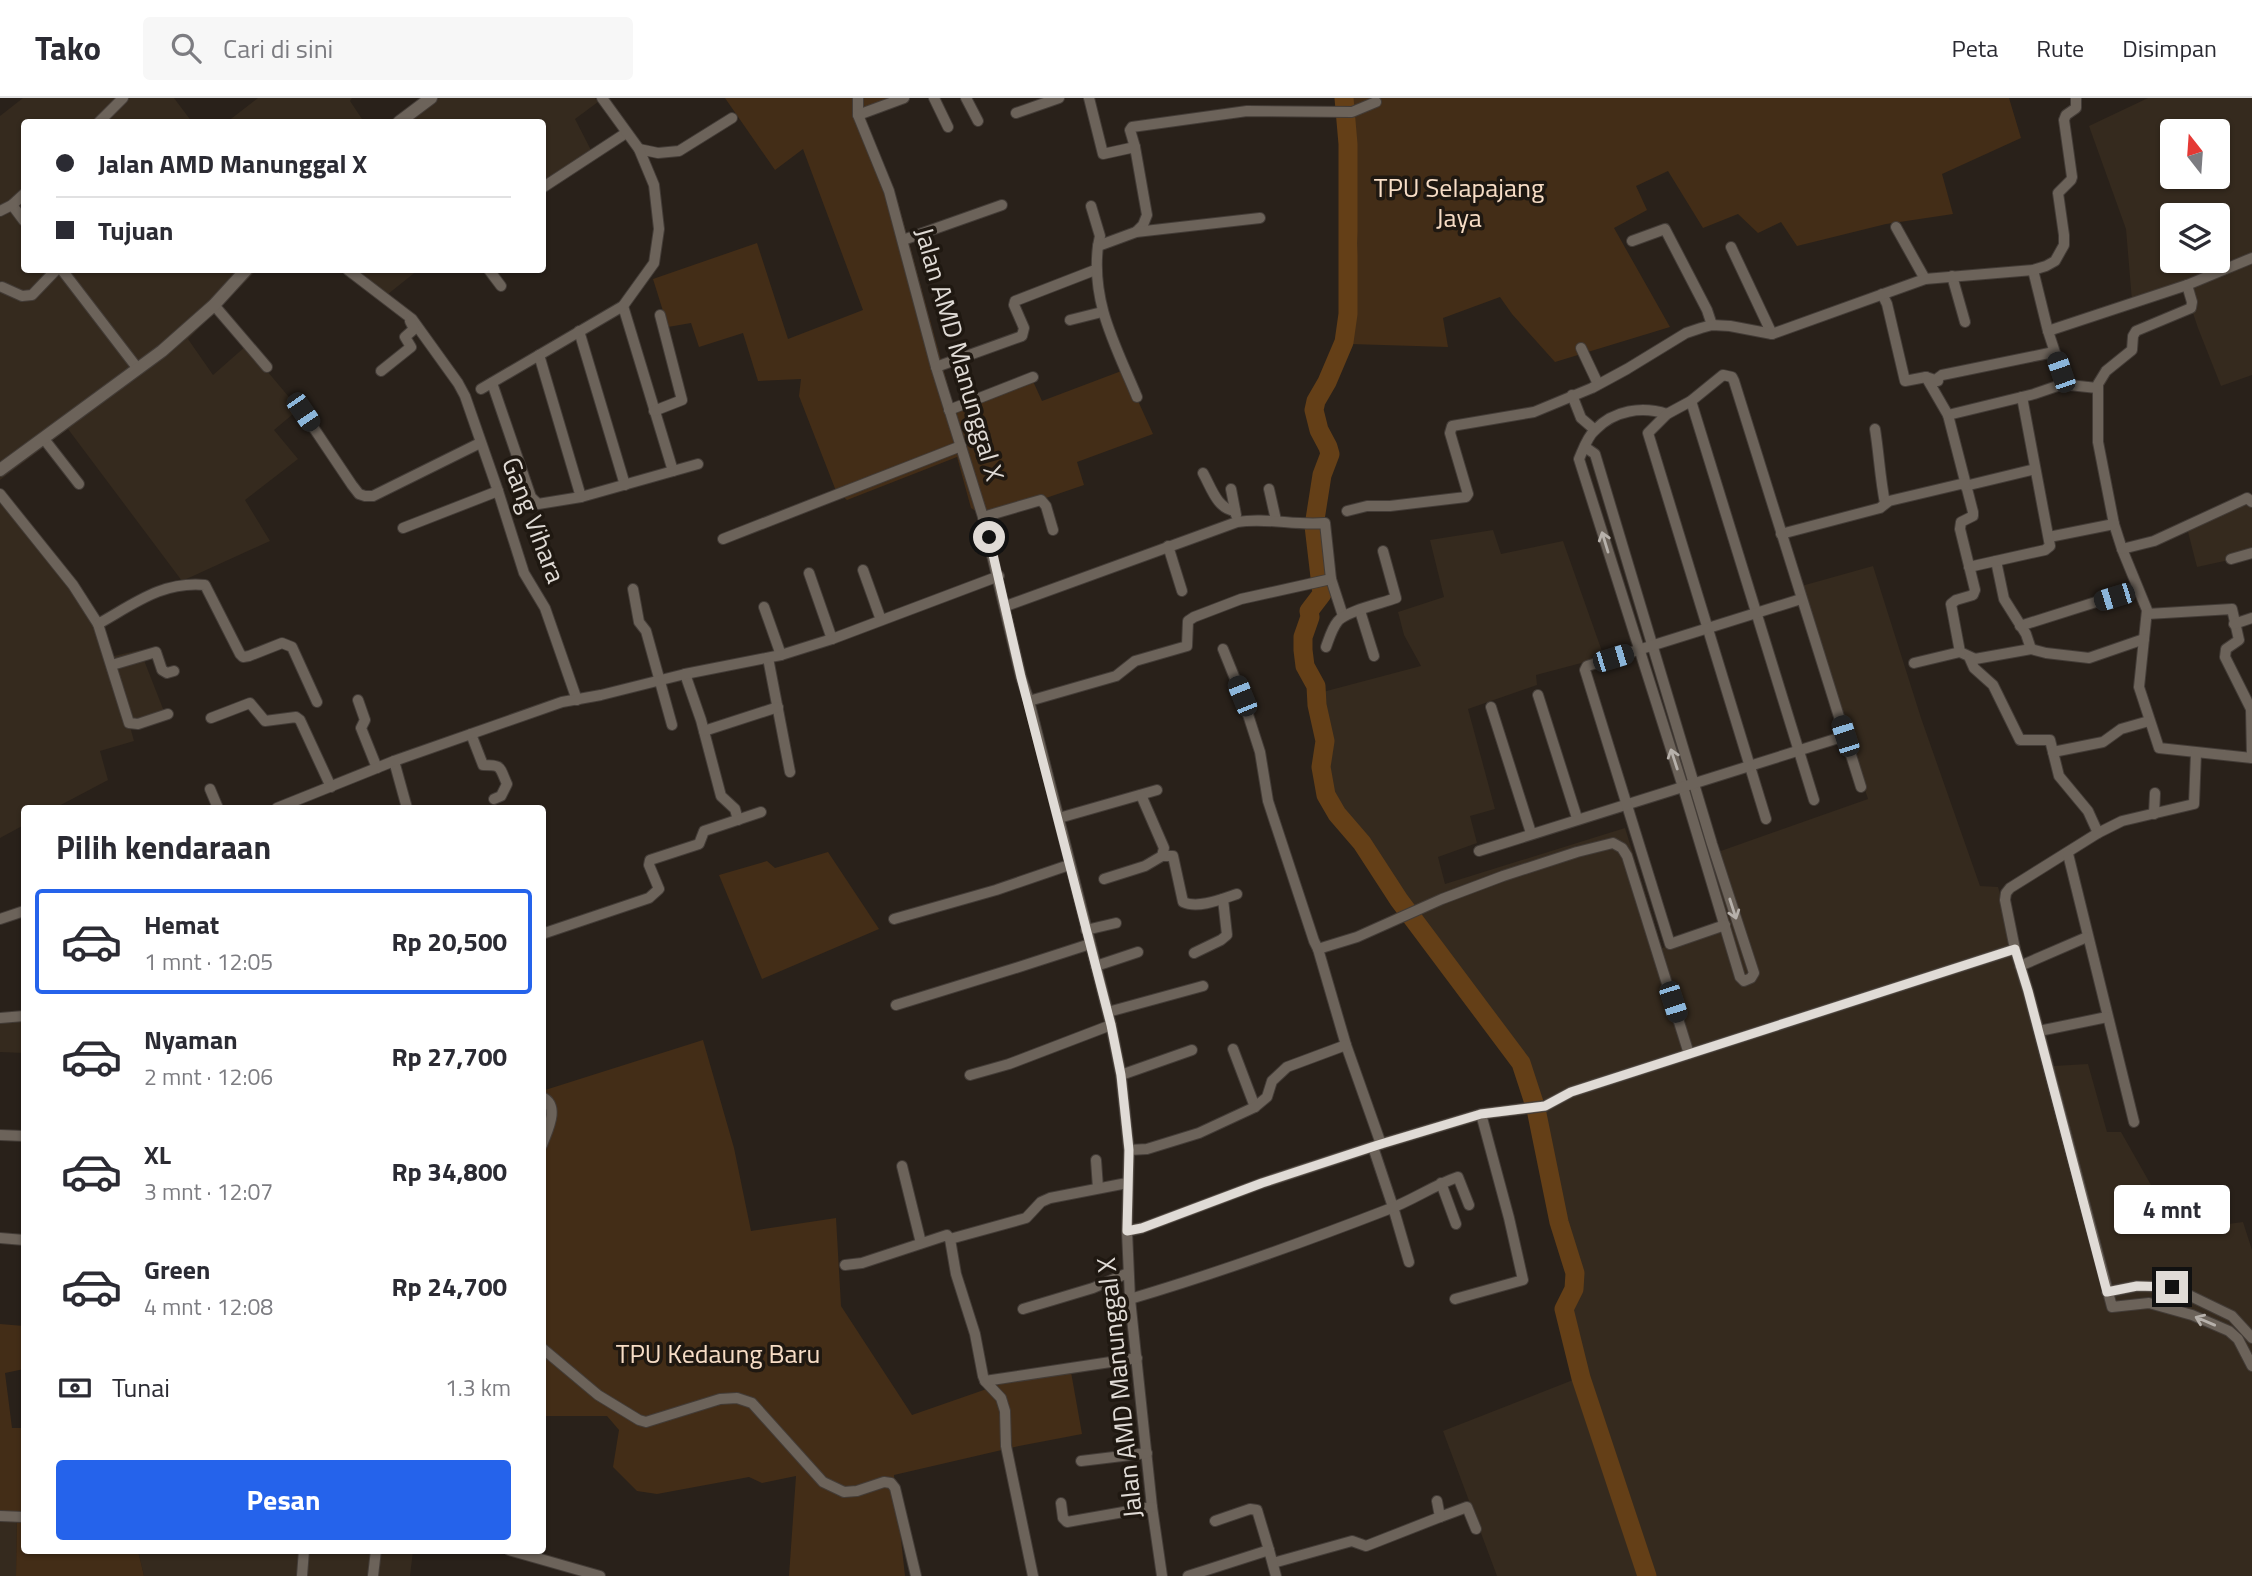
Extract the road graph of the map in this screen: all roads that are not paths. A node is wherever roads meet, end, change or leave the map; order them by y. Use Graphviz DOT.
graph roads {
  1 [pos="123,98"];
  2 [pos="602,98"];
  3 [pos="858,98"];
  4 [pos="905,98"];
  5 [pos="934,98"];
  6 [pos="965,98"];
  7 [pos="1059,98"];
  8 [pos="1089,98"];
  9 [pos="1244,98"];
  10 [pos="2077,98"];
  11 [pos="428,99"];
  12 [pos="1377,102"];
  13 [pos="1247,111"];
  14 [pos="1016,113"];
  15 [pos="858,115"];
  16 [pos="732,118"];
  17 [pos="102,119"];
  18 [pos="403,119"];
  19 [pos="978,121"];
  20 [pos="948,127"];
  21 [pos="626,133"];
  22 [pos="1135,147"];
  23 [pos="639,149"];
  24 [pos="546,185"];
  25 [pos="21,197"];
  26 [pos="12,205"];
  27 [pos="1002,205"];
  28 [pos="1091,206"];
  29 [pos="0,211"];
  30 [pos="21,217"];
  31 [pos="1259,218"];
  32 [pos="1896,227"];
  33 [pos="1136,232"];
  34 [pos="903,240"];
  35 [pos="1632,241"];
  36 [pos="1098,246"];
  37 [pos="1731,247"];
  38 [pos="2252,258"];
  39 [pos="1095,270"];
  40 [pos="2033,270"];
  41 [pos="53,273"];
  42 [pos="64,273"];
  43 [pos="243,273"];
  44 [pos="352,273"];
  45 [pos="491,273"];
  46 [pos="1952,276"];
  47 [pos="1925,279"];
  48 [pos="2187,285"];
  49 [pos="501,286"];
  50 [pos="2,287"];
  51 [pos="1882,294"];
  52 [pos="214,305"];
  53 [pos="623,306"];
  54 [pos="1102,312"];
  55 [pos="660,315"];
  56 [pos="411,320"];
  57 [pos="1070,320"];
  58 [pos="1965,322"];
  59 [pos="1712,325"];
  60 [pos="579,331"];
  61 [pos="2048,331"];
  62 [pos="1772,334"];
  63 [pos="1581,348"];
  64 [pos="2054,352"];
  65 [pos="539,355"];
  66 [pos="267,367"];
  67 [pos="936,367"];
  68 [pos="138,369"];
  69 [pos="381,371"];
  70 [pos="1033,377"];
  71 [pos="1926,377"];
  72 [pos="492,383"];
  73 [pos="2066,383"];
  74 [pos="1598,384"];
  75 [pos="2097,388"];
  76 [pos="481,389"];
  77 [pos="1572,395"];
  78 [pos="1137,397"];
  79 [pos="2022,397"];
  80 [pos="1691,401"];
  81 [pos="949,410"];
  82 [pos="654,411"];
  83 [pos="303,412"];
  84 [pos="1667,414"];
  85 [pos="1948,415"];
  86 [pos="1875,429"];
  87 [pos="1595,430"];
  88 [pos="44,439"];
  89 [pos="478,444"];
  90 [pos="961,446"];
  91 [pos="1585,447"];
  92 [pos="698,464"];
  93 [pos="2035,469"];
  94 [pos="0,470"];
  95 [pos="673,471"];
  96 [pos="1203,472"];
  97 [pos="79,484"];
  98 [pos="1965,484"];
  99 [pos="625,485"];
  100 [pos="1231,489"];
  101 [pos="1269,489"];
  102 [pos="498,491"];
  103 [pos="0,494"];
  104 [pos="581,497"];
  105 [pos="2252,502"];
  106 [pos="1885,503"];
  107 [pos="1347,511"];
  108 [pos="1236,516"];
  109 [pos="984,517"];
  110 [pos="1276,520"];
  111 [pos="2114,524"];
  112 [pos="403,528"];
  113 [pos="1053,530"];
  114 [pos="1781,534"];
  115 [pos="2049,537"];
  116 [pos="723,539"];
  117 [pos="1168,545"];
  118 [pos="2122,549"];
  119 [pos="1383,551"];
  120 [pos="2252,553"];
  121 [pos="2231,559"];
  122 [pos="1996,561"];
  123 [pos="1969,567"];
  124 [pos="863,570"];
  125 [pos="809,573"];
  126 [pos="999,576"];
  127 [pos="1325,580"];
  128 [pos="633,589"];
  129 [pos="2137,589"];
  130 [pos="1182,591"];
  131 [pos="1801,599"];
  132 [pos="1006,606"];
  133 [pos="764,607"];
  134 [pos="1360,611"];
  135 [pos="1756,614"];
  136 [pos="2147,614"];
  137 [pos="1343,616"];
  138 [pos="2252,618"];
  139 [pos="881,620"];
  140 [pos="99,624"];
  141 [pos="2234,624"];
  142 [pos="2020,626"];
  143 [pos="1708,629"];
  144 [pos="832,639"];
  145 [pos="2144,639"];
  146 [pos="1653,646"];
  147 [pos="1326,647"];
  148 [pos="1223,649"];
  149 [pos="2031,649"];
  150 [pos="1639,650"];
  151 [pos="781,655"];
  152 [pos="1965,655"];
  153 [pos="1374,656"];
  154 [pos="768,658"];
  155 [pos="1914,663"];
  156 [pos="112,665"];
  157 [pos="174,671"];
  158 [pos="685,674"];
  159 [pos="660,681"];
  160 [pos="1538,695"];
  161 [pos="358,700"];
  162 [pos="570,701"];
  163 [pos="1029,701"];
  164 [pos="317,702"];
  165 [pos="778,706"];
  166 [pos="1491,707"];
  167 [pos="2252,709"];
  168 [pos="167,715"];
  169 [pos="211,718"];
  170 [pos="2149,721"];
  171 [pos="672,725"];
  172 [pos="704,732"];
  173 [pos="471,734"];
  174 [pos="1845,736"];
  175 [pos="1799,751"];
  176 [pos="2053,752"];
  177 [pos="2196,753"];
  178 [pos="2252,758"];
  179 [pos="394,761"];
  180 [pos="1750,767"];
  181 [pos="377,768"];
  182 [pos="790,772"];
  183 [pos="1689,786"];
  184 [pos="1861,787"];
  185 [pos="331,788"];
  186 [pos="210,789"];
  187 [pos="1157,790"];
  188 [pos="2155,793"];
  189 [pos="1141,795"];
  190 [pos="495,799"];
  191 [pos="1814,800"];
  192 [pos="308,803"];
  193 [pos="1625,804"];
  194 [pos="217,805"];
  195 [pos="406,805"];
  196 [pos="761,812"];
  197 [pos="2154,814"];
  198 [pos="1059,818"];
  199 [pos="1577,818"];
  200 [pos="738,820"];
  201 [pos="1766,820"];
  202 [pos="1531,833"];
  203 [pos="2098,834"];
  204 [pos="1479,851"];
  205 [pos="2068,854"];
  206 [pos="1163,856"];
  207 [pos="1069,866"];
  208 [pos="1104,879"];
  209 [pos="1237,894"];
  210 [pos="1223,899"];
  211 [pos="21,912"];
  212 [pos="0,919"];
  213 [pos="894,919"];
  214 [pos="1116,923"];
  215 [pos="1725,925"];
  216 [pos="1086,930"];
  217 [pos="546,932"];
  218 [pos="2087,937"];
  219 [pos="1090,944"];
  220 [pos="1318,948"];
  221 [pos="2015,949"];
  222 [pos="1138,952"];
  223 [pos="1194,953"];
  224 [pos="1096,966"];
  225 [pos="2020,966"];
  226 [pos="1203,986"];
  227 [pos="896,1005"];
  228 [pos="1108,1013"];
  229 [pos="21,1016"];
  230 [pos="2107,1017"];
  231 [pos="0,1018"];
  232 [pos="1111,1025"];
  233 [pos="2039,1031"];
  234 [pos="1346,1045"];
  235 [pos="1233,1049"];
  236 [pos="1192,1050"];
  237 [pos="1689,1054"];
  238 [pos="970,1075"];
  239 [pos="1121,1075"];
  240 [pos="546,1099"];
  241 [pos="1255,1107"];
  242 [pos="1481,1114"];
  243 [pos="2134,1122"];
  244 [pos="546,1133"];
  245 [pos="0,1135"];
  246 [pos="21,1136"];
  247 [pos="1377,1146"];
  248 [pos="1129,1150"];
  249 [pos="1096,1160"];
  250 [pos="902,1166"];
  251 [pos="1127,1182"];
  252 [pos="1441,1183"];
  253 [pos="1098,1188"];
  254 [pos="1469,1205"];
  255 [pos="1393,1208"];
  256 [pos="1456,1224"];
  257 [pos="1127,1231"];
  258 [pos="0,1238"];
  259 [pos="950,1239"];
  260 [pos="21,1240"];
  261 [pos="921,1243"];
  262 [pos="1409,1262"];
  263 [pos="845,1265"];
  264 [pos="1128,1273"];
  265 [pos="2107,1292"];
  266 [pos="1130,1299"];
  267 [pos="1455,1299"];
  268 [pos="1023,1309"];
  269 [pos="2252,1338"];
  270 [pos="546,1351"];
  271 [pos="1137,1358"];
  272 [pos="2252,1366"];
  273 [pos="985,1381"];
  274 [pos="1147,1453"];
  275 [pos="1081,1461"];
  276 [pos="1437,1501"];
  277 [pos="1061,1503"];
  278 [pos="1152,1507"];
  279 [pos="0,1516"];
  280 [pos="21,1517"];
  281 [pos="1440,1517"];
  282 [pos="1215,1521"];
  283 [pos="1476,1530"];
  284 [pos="1269,1550"];
  285 [pos="304,1554"];
  286 [pos="376,1554"];
  287 [pos="519,1554"];
  288 [pos="1273,1563"];
  289 [pos="302,1576"];
  290 [pos="373,1576"];
  291 [pos="600,1576"];
  292 [pos="916,1576"];
  293 [pos="1033,1576"];
  294 [pos="1163,1576"];
  295 [pos="1188,1576"];
  296 [pos="1276,1576"];
  1 -- 17 [label="street"];
  2 -- 21 [label="street"];
  3 -- 15 [label="street, Jalan AMD Manunggal X"];
  4 -- 15 [label="street"];
  5 -- 20 [label="street"];
  6 -- 19 [label="street"];
  7 -- 14 [label="street"];
  8 -- 22 [label="street"];
  9 -- 13 [label="street"];
  10 -- 40 [label="street"];
  11 -- 18 [label="street"];
  12 -- 13 [label="street"];
  13 -- 22 [label="street"];
  15 -- 34 [label="street, Jalan AMD Manunggal X"];
  16 -- 23 [label="street"];
  21 -- 23 [label="street"];
  21 -- 24 [label="street"];
  22 -- 33 [label="street"];
  23 -- 53 [label="street"];
  25 -- 26 [label="street"];
  26 -- 29 [label="street"];
  26 -- 30 [label="street"];
  27 -- 34 [label="street"];
  28 -- 36 [label="street"];
  31 -- 33 [label="street"];
  32 -- 47 [label="street"];
  33 -- 36 [label="street"];
  34 -- 67 [label="street, Jalan AMD Manunggal X"];
  35 -- 59 [label="street"];
  36 -- 39 [label="street"];
  37 -- 62 [label="street"];
  38 -- 48 [label="street"];
  39 -- 54 [label="street"];
  39 -- 67 [label="street"];
  40 -- 46 [label="street"];
  40 -- 61 [label="street"];
  41 -- 50 [label="street"];
  42 -- 68 [label="street"];
  43 -- 52 [label="street"];
  44 -- 56 [label="street, Gang Vihara"];
  45 -- 49 [label="street"];
  46 -- 47 [label="street"];
  46 -- 58 [label="street"];
  47 -- 51 [label="street"];
  48 -- 61 [label="street"];
  48 -- 75 [label="street"];
  51 -- 62 [label="street"];
  51 -- 71 [label="street"];
  52 -- 66 [label="street"];
  52 -- 68 [label="street"];
  53 -- 60 [label="street"];
  53 -- 82 [label="street"];
  54 -- 57 [label="street"];
  54 -- 78 [label="street"];
  55 -- 82 [label="street"];
  56 -- 69 [label="street"];
  56 -- 89 [label="street, Gang Vihara"];
  59 -- 62 [label="street"];
  59 -- 74 [label="street"];
  60 -- 65 [label="street"];
  60 -- 99 [label="street"];
  61 -- 64 [label="street"];
  63 -- 74 [label="street"];
  64 -- 71 [label="street"];
  64 -- 73 [label="street"];
  65 -- 72 [label="street"];
  65 -- 104 [label="street"];
  67 -- 81 [label="street, Jalan AMD Manunggal X"];
  68 -- 88 [label="street"];
  70 -- 81 [label="street"];
  71 -- 85 [label="street"];
  72 -- 76 [label="street"];
  72 -- 104 [label="street"];
  73 -- 75 [label="street"];
  73 -- 79 [label="street"];
  74 -- 77 [label="street"];
  75 -- 111 [label="street"];
  77 -- 87 [label="street"];
  77 -- 107 [label="street"];
  79 -- 85 [label="street"];
  79 -- 93 [label="street"];
  80 -- 84 [label="street"];
  80 -- 114 [label="street"];
  80 -- 135 [label="street"];
  81 -- 90 [label="street, Jalan AMD Manunggal X"];
  82 -- 95 [label="street"];
  83 -- 89 [label="street"];
  84 -- 87 [label="street"];
  84 -- 143 [label="street"];
  85 -- 98 [label="street"];
  86 -- 106 [label="street"];
  87 -- 91 [label="street"];
  88 -- 94 [label="street"];
  88 -- 97 [label="street"];
  89 -- 102 [label="street, Gang Vihara"];
  90 -- 109 [label="street, Jalan AMD Manunggal X"];
  90 -- 116 [label="street"];
  91 -- 146 [label="street"];
  150 -- 91 [label="street, one-way"];
  92 -- 95 [label="street"];
  93 -- 98 [label="street"];
  93 -- 115 [label="street"];
  95 -- 99 [label="street"];
  96 -- 108 [label="street"];
  98 -- 106 [label="street"];
  98 -- 123 [label="street"];
  99 -- 104 [label="street"];
  100 -- 108 [label="street"];
  101 -- 110 [label="street"];
  102 -- 112 [label="street"];
  102 -- 162 [label="street, Gang Vihara"];
  103 -- 140 [label="street"];
  105 -- 118 [label="street"];
  106 -- 114 [label="street"];
  108 -- 110 [label="street"];
  108 -- 117 [label="street"];
  109 -- 113 [label="street"];
  109 -- 126 [label="street, Jalan AMD Manunggal X"];
  110 -- 127 [label="street"];
  111 -- 115 [label="street"];
  111 -- 118 [label="street"];
  114 -- 131 [label="street"];
  115 -- 122 [label="street"];
  117 -- 130 [label="street"];
  117 -- 132 [label="street"];
  118 -- 129 [label="street"];
  119 -- 134 [label="street"];
  120 -- 121 [label="street"];
  122 -- 123 [label="street"];
  122 -- 142 [label="street"];
  123 -- 152 [label="street"];
  124 -- 139 [label="street"];
  125 -- 144 [label="street"];
  126 -- 132 [label="street, Jalan AMD Manunggal X"];
  126 -- 139 [label="street"];
  127 -- 137 [label="street"];
  127 -- 163 [label="street"];
  128 -- 159 [label="street"];
  129 -- 136 [label="street"];
  129 -- 142 [label="street"];
  131 -- 135 [label="street"];
  131 -- 174 [label="street"];
  132 -- 163 [label="street, Jalan AMD Manunggal X"];
  133 -- 151 [label="street"];
  134 -- 137 [label="street"];
  134 -- 153 [label="street"];
  135 -- 143 [label="street"];
  135 -- 175 [label="street"];
  136 -- 141 [label="street"];
  136 -- 145 [label="street"];
  137 -- 147 [label="street"];
  138 -- 141 [label="street"];
  139 -- 144 [label="street"];
  140 -- 156 [label="street"];
  140 -- 164 [label="street"];
  141 -- 167 [label="street"];
  142 -- 149 [label="street"];
  143 -- 146 [label="street"];
  143 -- 180 [label="street"];
  144 -- 151 [label="street"];
  145 -- 149 [label="street"];
  145 -- 170 [label="street"];
  146 -- 150 [label="street"];
  146 -- 183 [label="street"];
  148 -- 220 [label="street"];
  149 -- 152 [label="street"];
  183 -- 150 [label="street, one-way"];
  150 -- 193 [label="street"];
  151 -- 154 [label="street"];
  152 -- 155 [label="street"];
  152 -- 176 [label="street"];
  154 -- 158 [label="street"];
  154 -- 165 [label="street"];
  156 -- 157 [label="street"];
  156 -- 168 [label="street"];
  158 -- 159 [label="street"];
  158 -- 172 [label="street"];
  159 -- 162 [label="street"];
  159 -- 171 [label="street"];
  160 -- 199 [label="street"];
  161 -- 181 [label="street"];
  162 -- 173 [label="street"];
  163 -- 198 [label="street, Jalan AMD Manunggal X"];
  165 -- 172 [label="street"];
  165 -- 182 [label="street"];
  166 -- 202 [label="street"];
  167 -- 178 [label="street"];
  169 -- 185 [label="street"];
  170 -- 176 [label="street"];
  170 -- 177 [label="street"];
  172 -- 200 [label="street"];
  173 -- 179 [label="street"];
  173 -- 190 [label="street"];
  174 -- 175 [label="street"];
  174 -- 184 [label="street"];
  175 -- 180 [label="street"];
  175 -- 191 [label="street"];
  176 -- 203 [label="street"];
  177 -- 178 [label="street"];
  177 -- 197 [label="street"];
  179 -- 181 [label="street"];
  179 -- 195 [label="street"];
  180 -- 183 [label="street"];
  180 -- 201 [label="street"];
  181 -- 185 [label="street"];
  183 -- 193 [label="street"];
  183 -- 215 [label="street"];
  183 -- 215 [label="street, one-way"];
  185 -- 192 [label="street"];
  186 -- 194 [label="street"];
  187 -- 189 [label="street"];
  188 -- 197 [label="street"];
  189 -- 198 [label="street"];
  189 -- 206 [label="street"];
  193 -- 199 [label="street"];
  193 -- 215 [label="street"];
  196 -- 200 [label="street"];
  197 -- 203 [label="street"];
  198 -- 207 [label="street, Jalan AMD Manunggal X"];
  199 -- 202 [label="street"];
  200 -- 217 [label="street"];
  202 -- 204 [label="street"];
  203 -- 205 [label="street"];
  205 -- 218 [label="street"];
  205 -- 221 [label="street"];
  206 -- 208 [label="street"];
  206 -- 210 [label="street"];
  207 -- 213 [label="street"];
  207 -- 216 [label="street, Jalan AMD Manunggal X"];
  209 -- 210 [label="street"];
  210 -- 223 [label="street"];
  211 -- 212 [label="street"];
  214 -- 216 [label="street"];
  216 -- 219 [label="street, Jalan AMD Manunggal X"];
  218 -- 225 [label="street"];
  218 -- 230 [label="street"];
  219 -- 224 [label="street, Jalan AMD Manunggal X"];
  219 -- 227 [label="street"];
  220 -- 234 [label="street"];
  220 -- 237 [label="street"];
  221 -- 225 [label="street"];
  221 -- 237 [label="street"];
  222 -- 224 [label="street"];
  224 -- 228 [label="street, Jalan AMD Manunggal X"];
  225 -- 233 [label="street"];
  226 -- 228 [label="street"];
  228 -- 232 [label="street, Jalan AMD Manunggal X"];
  229 -- 231 [label="street"];
  230 -- 233 [label="street"];
  230 -- 243 [label="street"];
  232 -- 238 [label="street"];
  232 -- 239 [label="street, Jalan AMD Manunggal X"];
  233 -- 265 [label="street"];
  234 -- 241 [label="street"];
  234 -- 247 [label="street"];
  235 -- 241 [label="street"];
  236 -- 239 [label="street"];
  237 -- 242 [label="street"];
  239 -- 248 [label="street, Jalan AMD Manunggal X"];
  240 -- 244 [label="street"];
  241 -- 248 [label="street"];
  242 -- 247 [label="street"];
  242 -- 267 [label="street"];
  245 -- 246 [label="street"];
  247 -- 255 [label="street"];
  247 -- 257 [label="street"];
  248 -- 251 [label="street, Jalan AMD Manunggal X"];
  249 -- 253 [label="street"];
  250 -- 261 [label="street"];
  251 -- 253 [label="street"];
  251 -- 257 [label="street, Jalan AMD Manunggal X"];
  252 -- 254 [label="street"];
  252 -- 255 [label="street"];
  252 -- 256 [label="street"];
  253 -- 259 [label="street"];
  255 -- 262 [label="street"];
  255 -- 266 [label="street"];
  257 -- 264 [label="street, Jalan AMD Manunggal X"];
  258 -- 260 [label="street"];
  259 -- 261 [label="street"];
  259 -- 273 [label="street"];
  261 -- 263 [label="street"];
  264 -- 266 [label="street, Jalan AMD Manunggal X"];
  264 -- 268 [label="street"];
  265 -- 269 [label="street"];
  272 -- 265 [label="street, one-way"];
  266 -- 271 [label="street, Jalan AMD Manunggal X"];
  270 -- 292 [label="street"];
  271 -- 273 [label="street"];
  271 -- 274 [label="street, Jalan AMD Manunggal X"];
  273 -- 293 [label="street"];
  274 -- 275 [label="street"];
  274 -- 278 [label="street, Jalan AMD Manunggal X"];
  276 -- 281 [label="street"];
  277 -- 278 [label="street"];
  278 -- 294 [label="street, Jalan AMD Manunggal X"];
  279 -- 280 [label="street"];
  281 -- 283 [label="street"];
  281 -- 288 [label="street"];
  282 -- 284 [label="street"];
  284 -- 288 [label="street"];
  284 -- 295 [label="street"];
  285 -- 289 [label="street"];
  286 -- 290 [label="street"];
  287 -- 291 [label="street"];
  288 -- 296 [label="street"];
}
